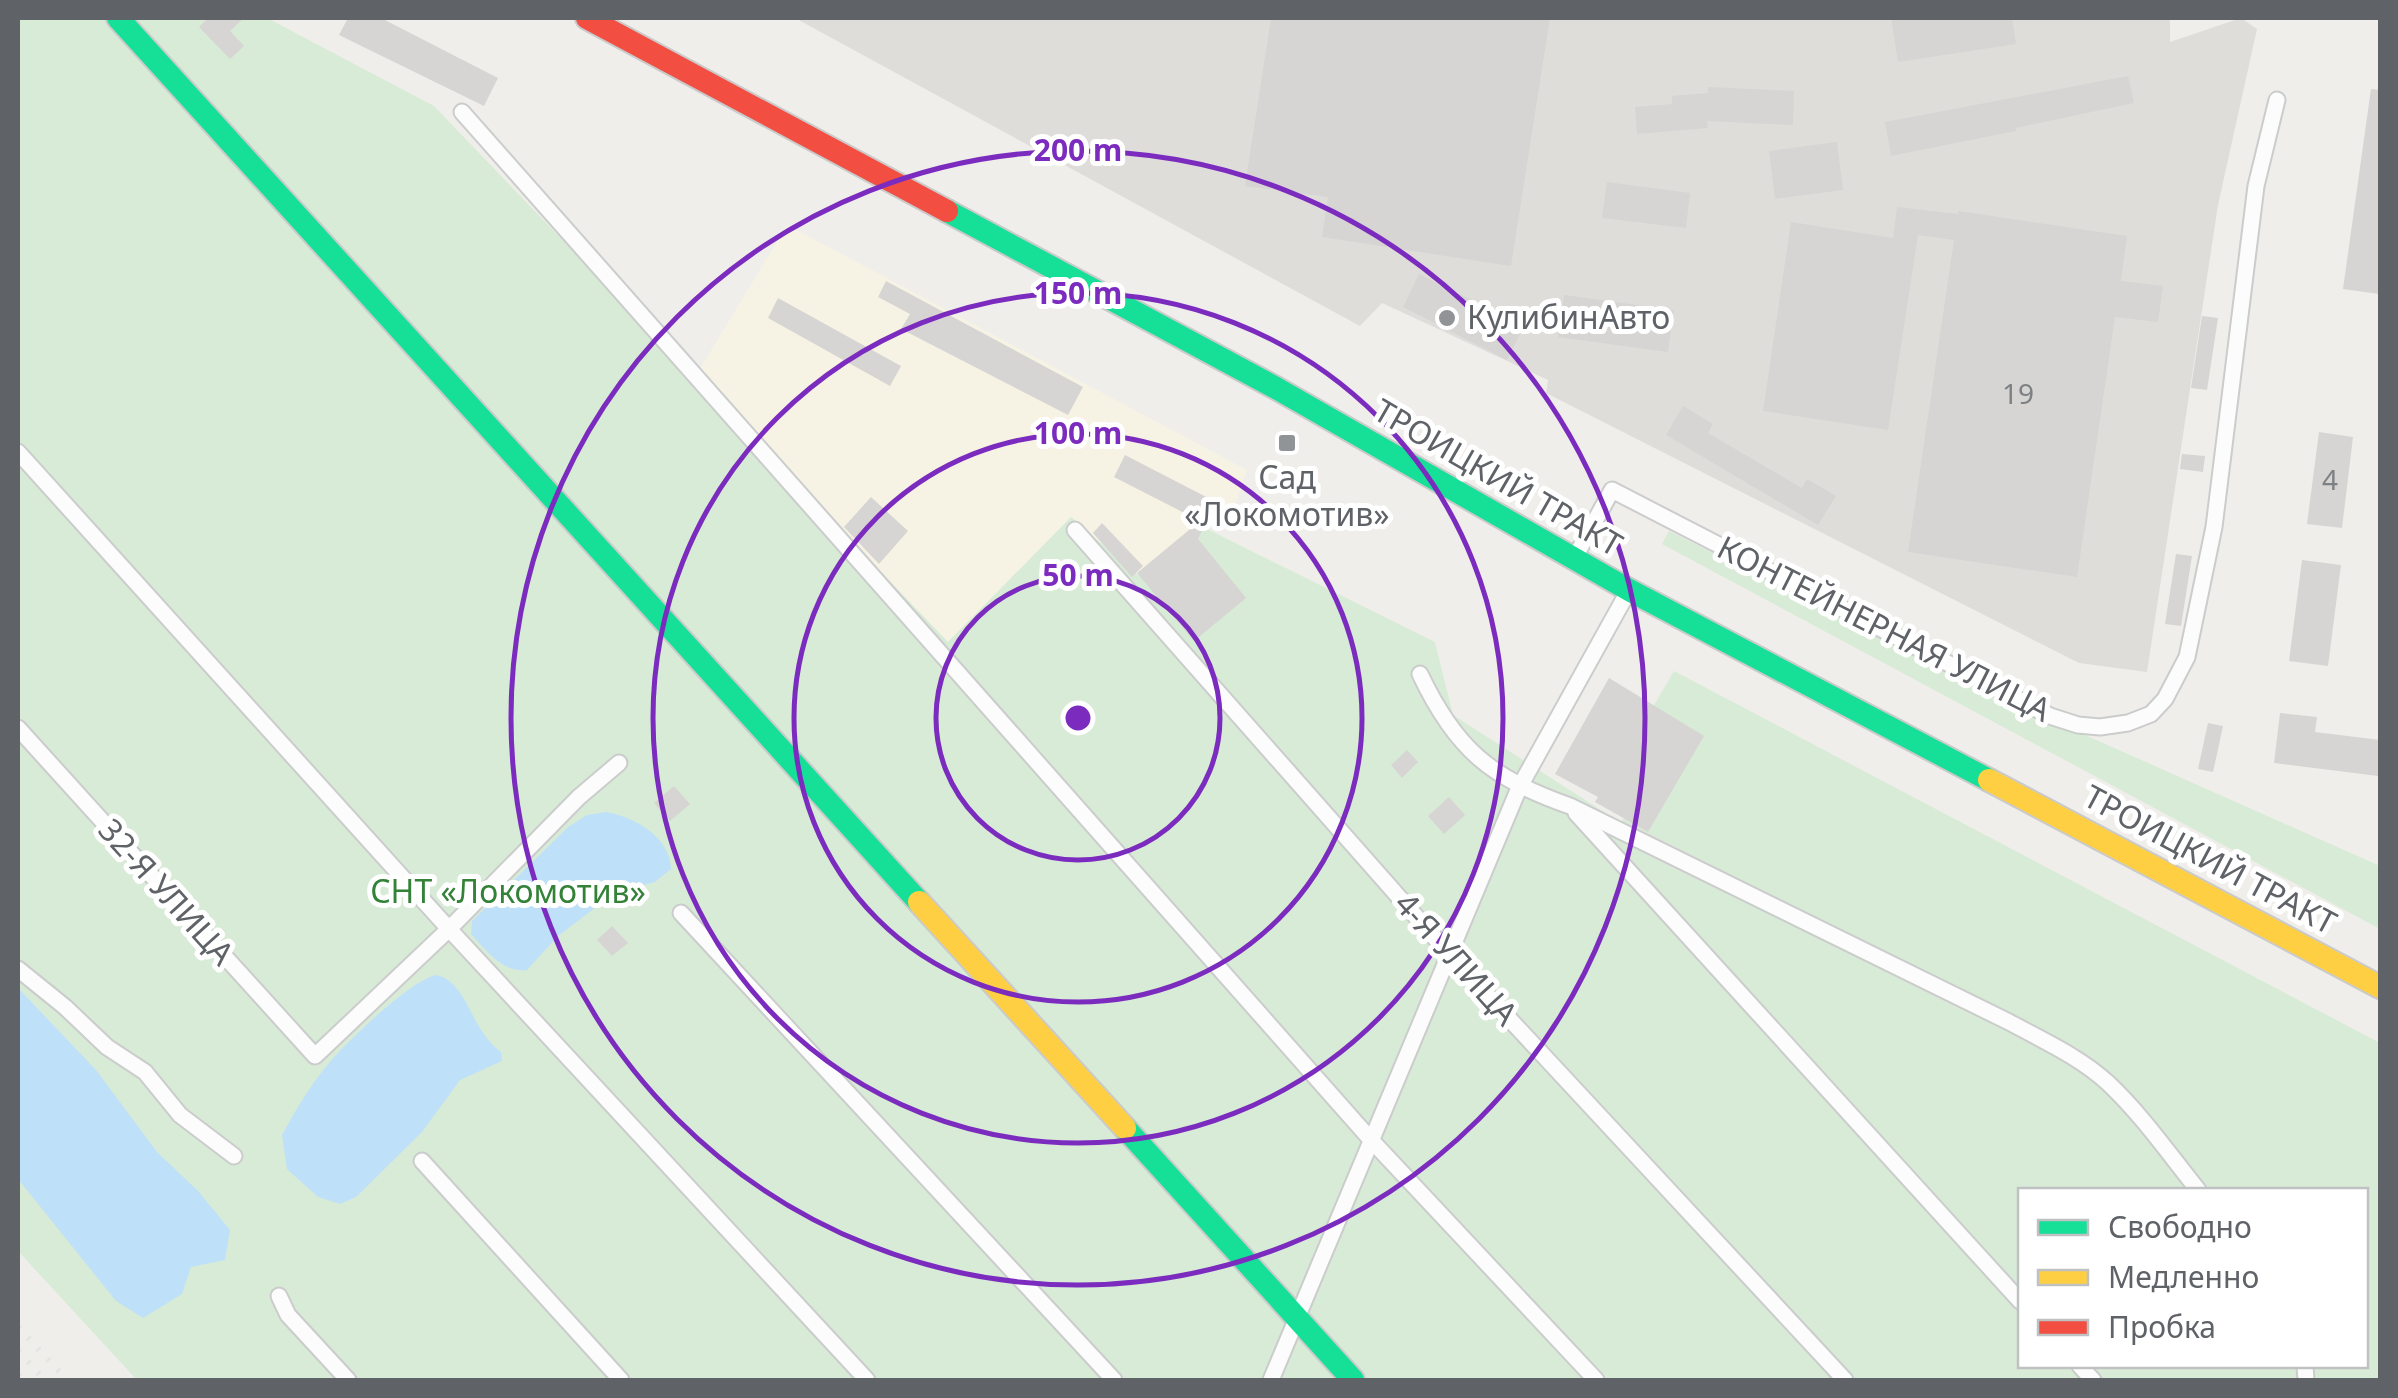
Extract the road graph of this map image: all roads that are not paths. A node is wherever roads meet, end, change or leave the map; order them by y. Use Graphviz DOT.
graph roads {
  1 [pos="118,18"];
  2 [pos="596,20"];
  3 [pos="2277,100"];
  4 [pos="462,112"];
  5 [pos="18,452"];
  6 [pos="1075,530"];
  7 [pos="1574,559"];
  8 [pos="1629,590"];
  9 [pos="1420,674"];
  10 [pos="18,728"];
  11 [pos="619,763"];
  12 [pos="1519,788"];
  13 [pos="1570,806"];
  14 [pos="681,913"];
  15 [pos="450,929"];
  16 [pos="1450,955"];
  17 [pos="18,970"];
  18 [pos="2380,987"];
  19 [pos="1372,1141"];
  20 [pos="234,1156"];
  21 [pos="422,1161"];
  22 [pos="2196,1188"];
  23 [pos="279,1296"];
  24 [pos="2018,1299"];
  25 [pos="1297,1319"];
  26 [pos="348,1380"];
  27 [pos="621,1380"];
  28 [pos="868,1380"];
  29 [pos="1114,1380"];
  30 [pos="1271,1380"];
  31 [pos="1353,1380"];
  32 [pos="1596,1380"];
  33 [pos="1844,1380"];
  1 -- 25 [label="main road"];
  2 -- 7 [label="main road, ТРОИЦКИЙ ТРАКТ"];
  3 -- 7 [label="street, КОНТЕЙНЕРНАЯ УЛИЦА"];
  4 -- 19 [label="street"];
  5 -- 15 [label="street"];
  6 -- 16 [label="street, 4-Я УЛИЦА"];
  7 -- 8 [label="main road, ТРОИЦКИЙ ТРАКТ"];
  8 -- 12 [label="street"];
  8 -- 18 [label="main road, ТРОИЦКИЙ ТРАКТ"];
  9 -- 12 [label="street"];
  10 -- 15 [label="street, 32-Я УЛИЦА"];
  11 -- 15 [label="street"];
  12 -- 13 [label="street"];
  12 -- 16 [label="street"];
  13 -- 22 [label="street"];
  13 -- 24 [label="street"];
  14 -- 29 [label="street"];
  15 -- 28 [label="street"];
  16 -- 19 [label="street"];
  16 -- 33 [label="street, 4-Я УЛИЦА"];
  17 -- 20 [label="street"];
  19 -- 25 [label="street"];
  19 -- 32 [label="street"];
  21 -- 27 [label="street"];
  23 -- 26 [label="street"];
  25 -- 30 [label="street"];
  25 -- 31 [label="main road"];
}
